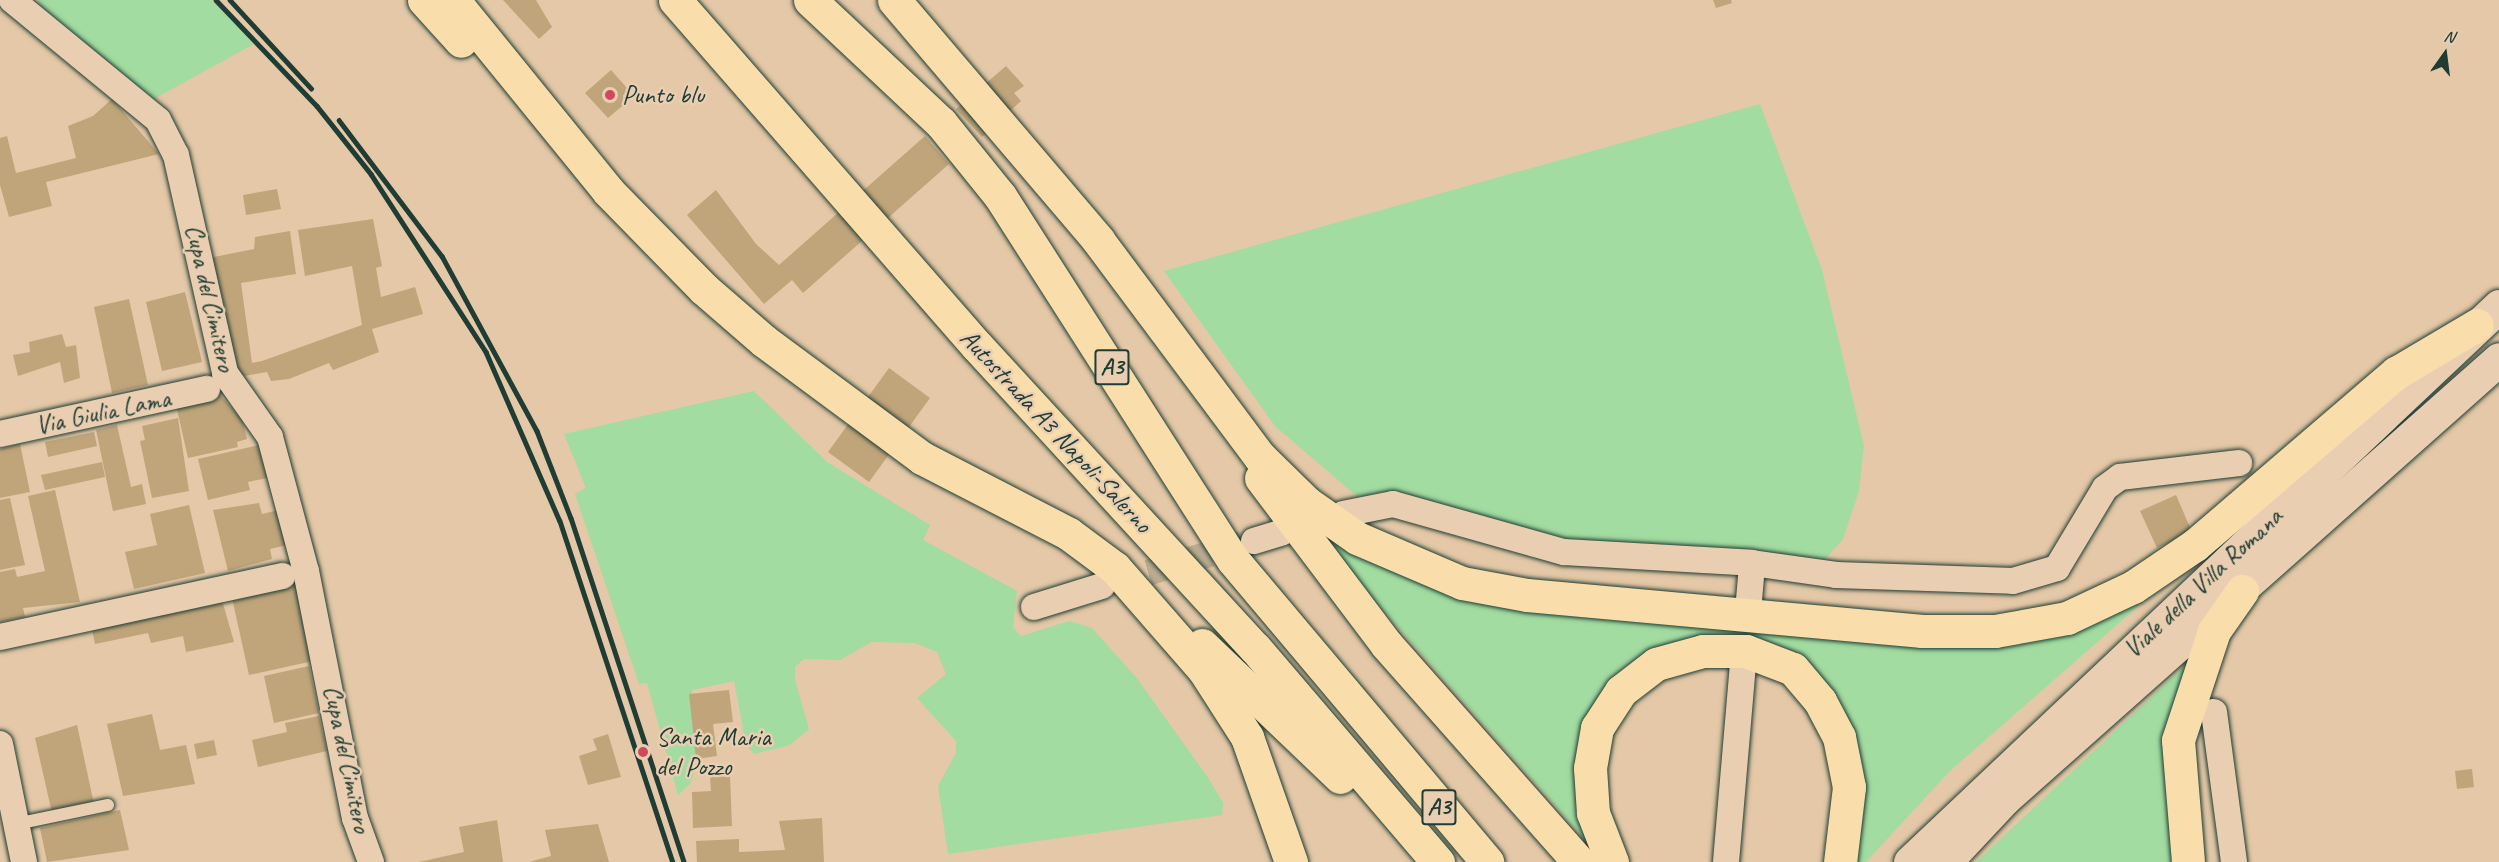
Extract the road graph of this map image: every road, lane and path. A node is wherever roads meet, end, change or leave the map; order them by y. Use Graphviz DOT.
graph roads {
  1 [pos="12,0"];
  2 [pos="424,0"];
  3 [pos="453,0"];
  4 [pos="675,0"];
  5 [pos="810,0"];
  6 [pos="894,0"];
  7 [pos="572,149"];
  8 [pos="2488,315"];
  9 [pos="1170,338"];
  10 [pos="2499,359"];
  11 [pos="207,389"];
  12 [pos="0,434"];
  13 [pos="2239,463"];
  14 [pos="1343,514"];
  15 [pos="1283,532"];
  16 [pos="1254,541"];
  17 [pos="1752,563"];
  18 [pos="282,576"];
  19 [pos="1109,577"];
  20 [pos="2242,591"];
  21 [pos="1749,600"];
  22 [pos="1034,607"];
  23 [pos="0,637"];
  24 [pos="1743,664"];
  25 [pos="2214,712"];
  26 [pos="0,744"];
  27 [pos="108,806"];
  28 [pos="11,832"];
  29 [pos="24,862"];
  30 [pos="371,862"];
  31 [pos="1291,862"];
  32 [pos="1426,862"];
  33 [pos="1438,862"];
  34 [pos="1487,862"];
  35 [pos="1579,862"];
  36 [pos="1612,862"];
  37 [pos="1725,862"];
  38 [pos="1839,862"];
  39 [pos="1910,862"];
  40 [pos="1945,862"];
  41 [pos="2188,862"];
  42 [pos="2234,862"];
  1 -- 30 [label="street, Cupa del Cimitero"];
  2 -- 7 [label="highway"];
  3 -- 7 [label="highway, A3"];
  4 -- 33 [label="highway, Autostrada A3 Napoli-Salerno / A3"];
  5 -- 34 [label="highway, A3"];
  6 -- 9 [label="highway"];
  7 -- 19 [label="highway, A3"];
  8 -- 9 [label="highway"];
  8 -- 39 [label="main road, Viale della Villa Romana"];
  9 -- 35 [label="highway"];
  10 -- 20 [label="main road, Viale della Villa Romana"];
  11 -- 12 [label="street, Via Giulia Lama"];
  13 -- 17 [label="street"];
  14 -- 17 [label="street"];
  15 -- 16 [label="street"];
  17 -- 21 [label="street"];
  18 -- 23 [label="street"];
  19 -- 22 [label="street"];
  19 -- 31 [label="highway, A3"];
  19 -- 32 [label="highway, A3"];
  20 -- 40 [label="main road, Viale della Villa Romana"];
  20 -- 41 [label="highway"];
  24 -- 37 [label="street"];
  25 -- 42 [label="street"];
  26 -- 28 [label="street"];
  27 -- 28 [label="lane"];
  28 -- 29 [label="street"];
  36 -- 38 [label="highway"];
}
